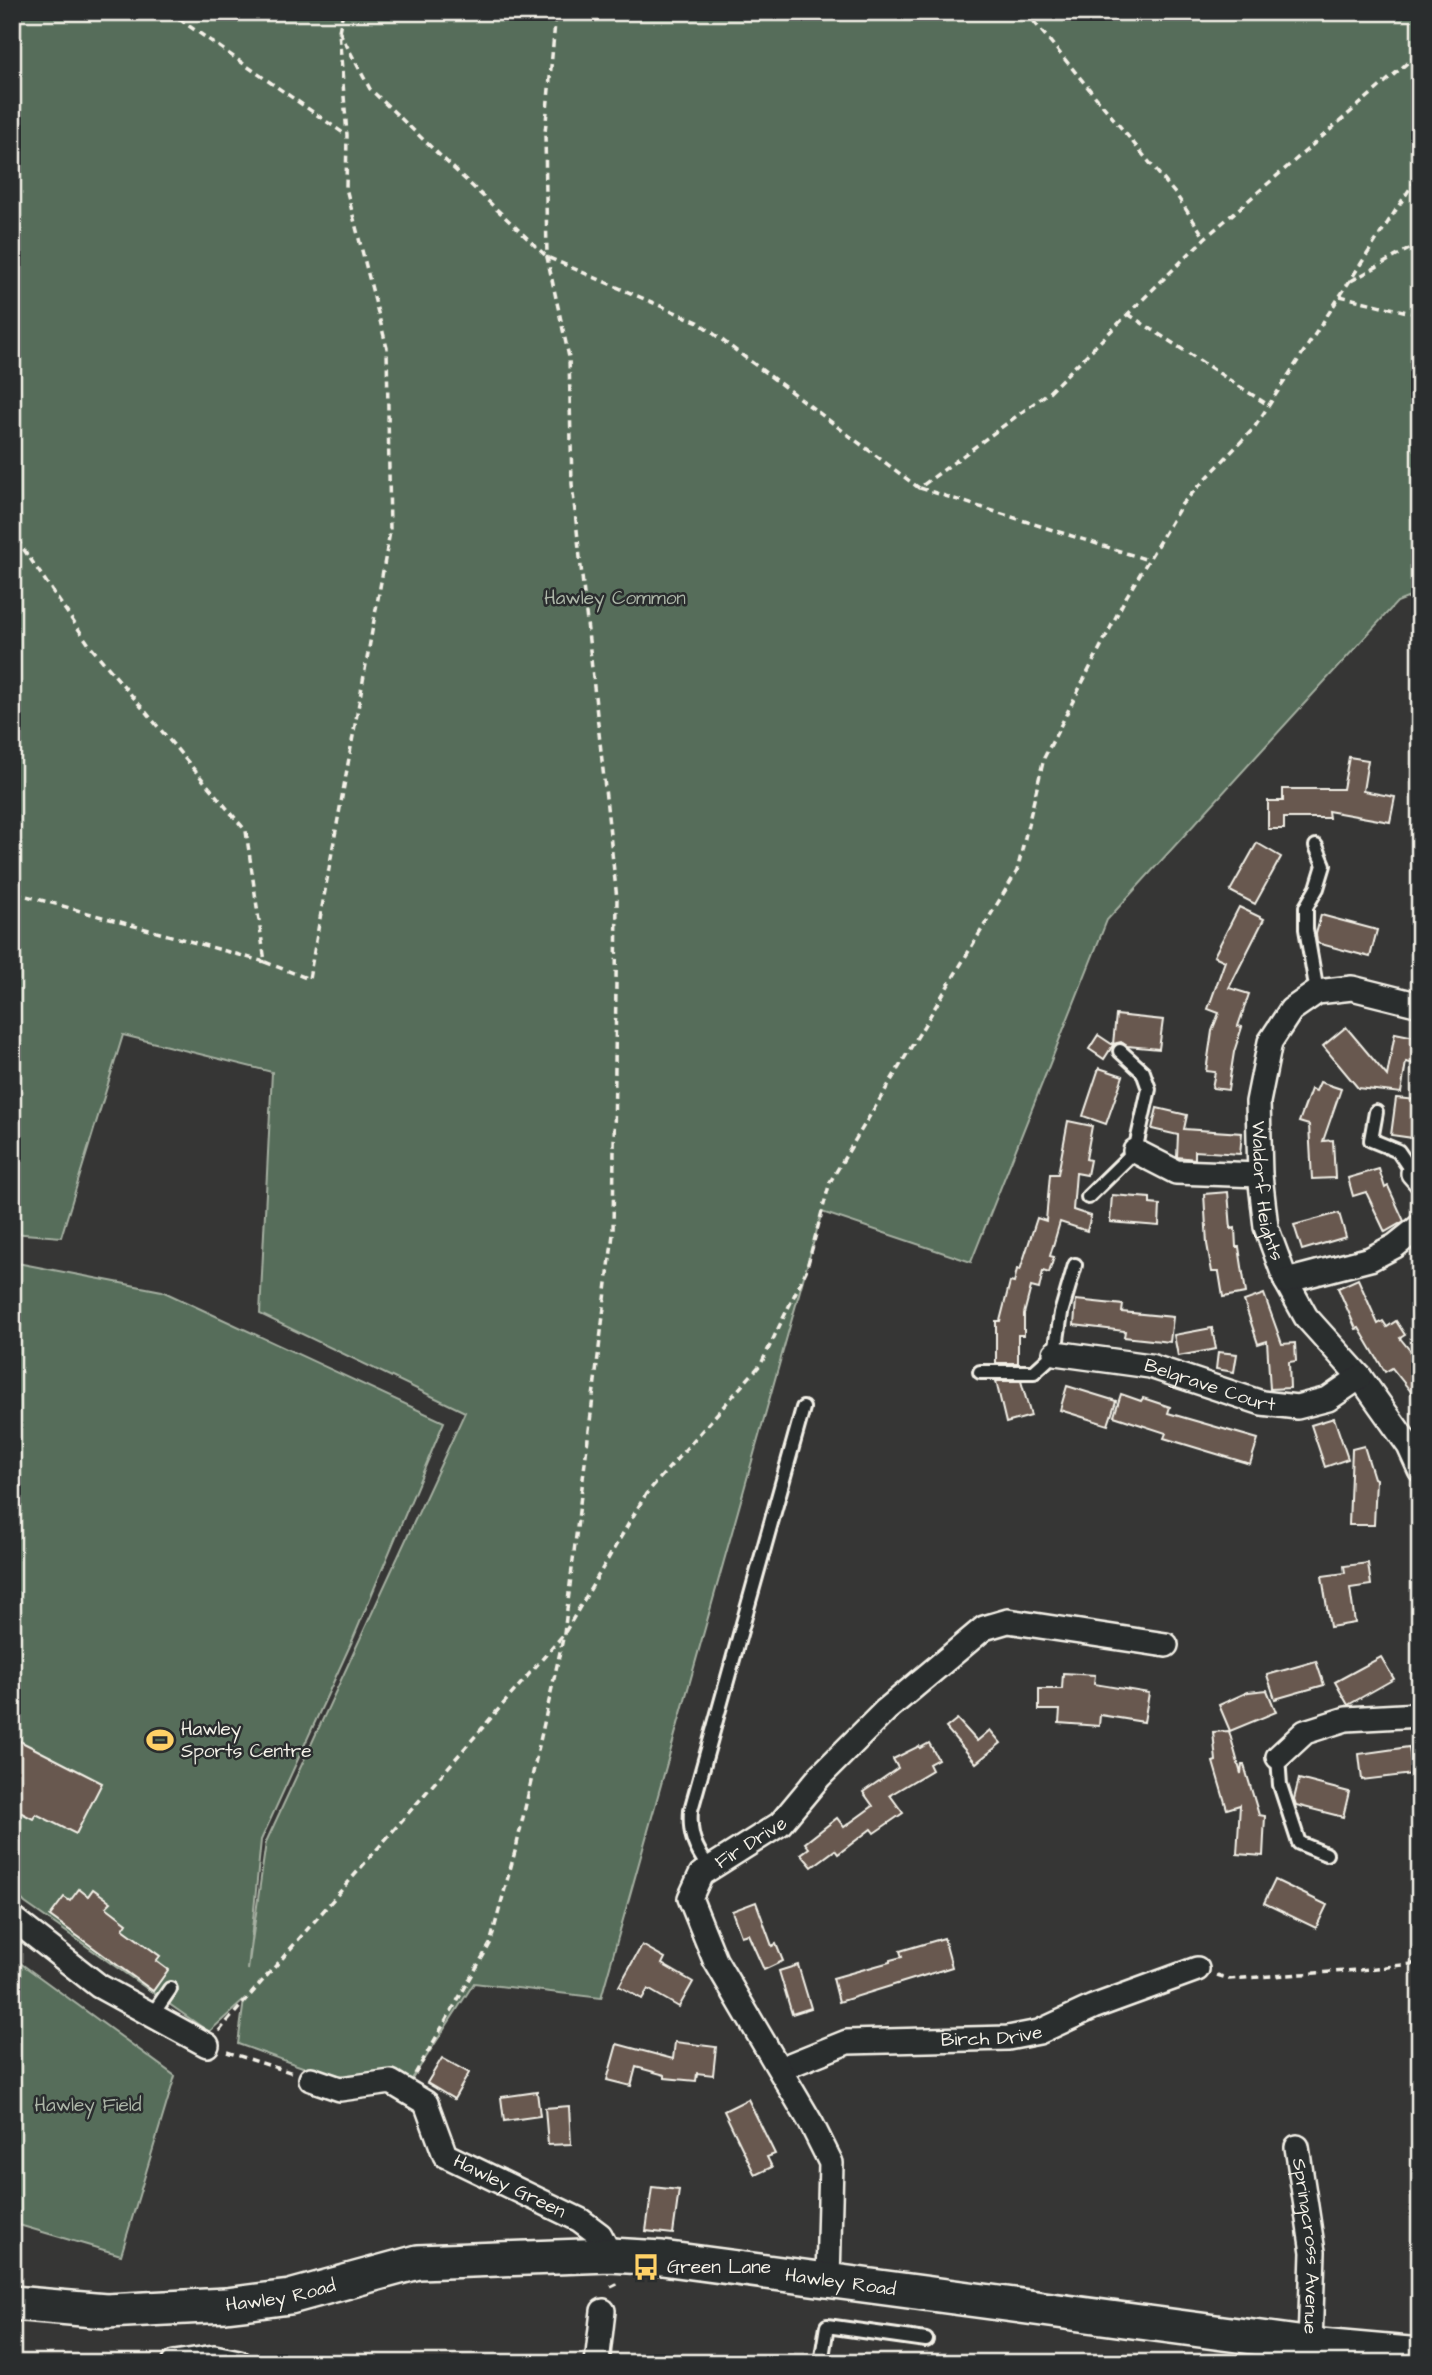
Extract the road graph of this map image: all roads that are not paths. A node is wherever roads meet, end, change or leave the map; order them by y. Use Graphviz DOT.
graph roads {
  1 [pos="1316,846"];
  2 [pos="1317,992"];
  3 [pos="1420,1005"];
  4 [pos="1120,1051"];
  5 [pos="1376,1112"];
  6 [pos="1135,1151"];
  7 [pos="1260,1175"];
  8 [pos="1416,1177"];
  9 [pos="1088,1197"];
  10 [pos="1420,1226"];
  11 [pos="1075,1265"];
  12 [pos="1286,1281"];
  13 [pos="1055,1353"];
  14 [pos="980,1372"];
  15 [pos="1360,1377"];
  16 [pos="803,1408"];
  17 [pos="1420,1470"];
  18 [pos="1166,1645"];
  19 [pos="1420,1714"];
  20 [pos="1278,1757"];
  21 [pos="1326,1854"];
  22 [pos="709,1868"];
  23 [pos="12,1918"];
  24 [pos="1197,1969"];
  25 [pos="170,1989"];
  26 [pos="152,2015"];
  27 [pos="207,2045"];
  28 [pos="780,2070"];
  29 [pos="311,2080"];
  30 [pos="1297,2147"];
  31 [pos="610,2255"];
  32 [pos="828,2279"];
  33 [pos="12,2303"];
  34 [pos="603,2311"];
  35 [pos="926,2340"];
  36 [pos="1316,2351"];
  37 [pos="1420,2356"];
  38 [pos="239,2362"];
  39 [pos="174,2363"];
  40 [pos="597,2363"];
  41 [pos="821,2363"];
  1 -- 2 [label="lane"];
  2 -- 3 [label="street"];
  2 -- 7 [label="street, Waldorf Heights"];
  4 -- 6 [label="lane"];
  5 -- 8 [label="lane"];
  6 -- 7 [label="street"];
  6 -- 9 [label="lane"];
  7 -- 12 [label="street, Waldorf Heights"];
  10 -- 12 [label="street"];
  11 -- 13 [label="lane"];
  12 -- 15 [label="street, Waldorf Heights"];
  13 -- 14 [label="lane"];
  13 -- 15 [label="street, Belgrave Court"];
  15 -- 17 [label="street, Waldorf Heights"];
  16 -- 22 [label="lane"];
  18 -- 22 [label="street, Fir Drive"];
  19 -- 20 [label="street"];
  20 -- 21 [label="lane"];
  22 -- 28 [label="street, Fir Drive"];
  23 -- 26 [label="street"];
  24 -- 28 [label="street, Birch Drive"];
  25 -- 26 [label="lane"];
  26 -- 27 [label="street"];
  28 -- 32 [label="street, Fir Drive"];
  29 -- 31 [label="street, Hawley Green"];
  30 -- 36 [label="street, Springcross Avenue"];
  31 -- 32 [label="main road, Hawley Road"];
  31 -- 33 [label="main road, Hawley Road"];
  32 -- 36 [label="main road, Hawley Road"];
  34 -- 40 [label="street"];
  35 -- 41 [label="lane"];
  36 -- 37 [label="main road, Hawley Road"];
  38 -- 39 [label="street"];
}
